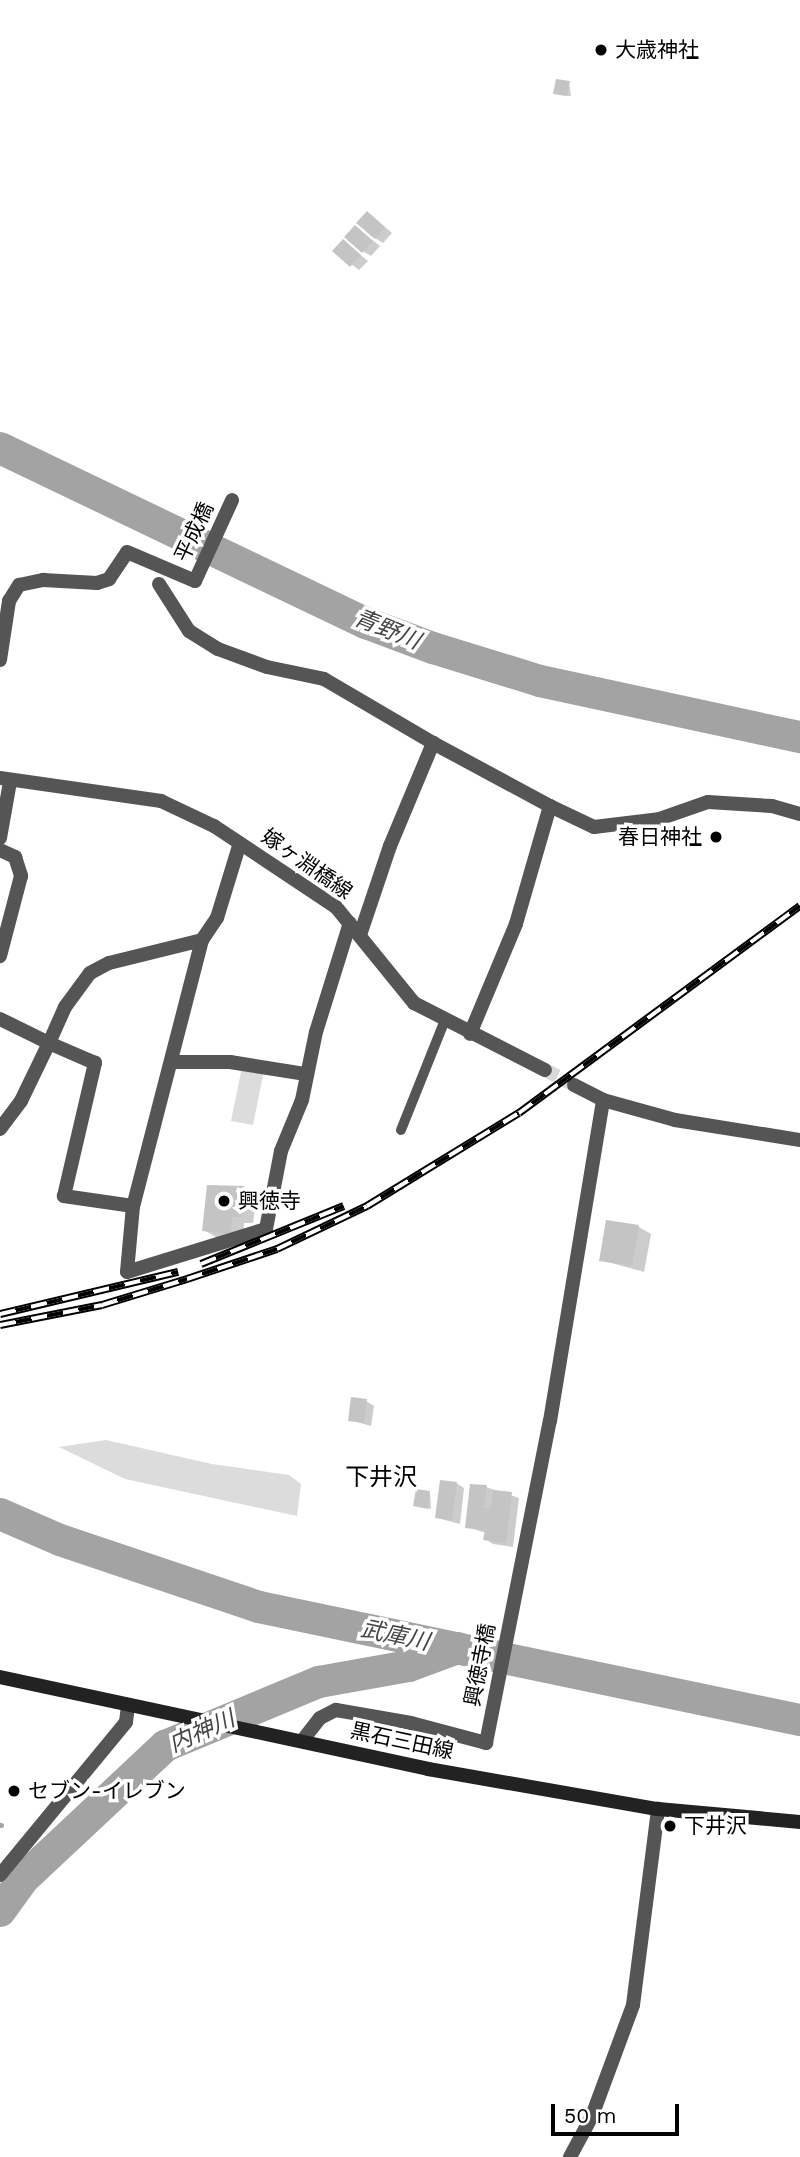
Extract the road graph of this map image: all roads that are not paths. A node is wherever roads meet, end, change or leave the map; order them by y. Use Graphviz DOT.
graph roads {
  1 [pos="232,500"];
  2 [pos="159,584"];
  3 [pos="4,598"];
  4 [pos="0,660"];
  5 [pos="433,743"];
  6 [pos="5,780"];
  7 [pos="550,806"];
  8 [pos="800,814"];
  9 [pos="0,838"];
  10 [pos="240,843"];
  11 [pos="0,850"];
  12 [pos="350,923"];
  13 [pos="360,935"];
  14 [pos="202,940"];
  15 [pos="0,956"];
  16 [pos="0,1019"];
  17 [pos="445,1020"];
  18 [pos="471,1034"];
  19 [pos="49,1043"];
  20 [pos="171,1062"];
  21 [pos="545,1070"];
  22 [pos="306,1074"];
  23 [pos="574,1085"];
  24 [pos="603,1100"];
  25 [pos="0,1104"];
  26 [pos="14,1110"];
  27 [pos="0,1129"];
  28 [pos="401,1130"];
  29 [pos="800,1140"];
  30 [pos="133,1206"];
  31 [pos="0,1677"];
  32 [pos="128,1706"];
  33 [pos="302,1741"];
  34 [pos="658,1810"];
  35 [pos="800,1822"];
  36 [pos="0,1875"];
  37 [pos="570,2157"];
  1 -- 3 [label="street, 平成橋"];
  2 -- 5 [label="street"];
  3 -- 4 [label="street"];
  5 -- 7 [label="street"];
  5 -- 13 [label="street"];
  6 -- 9 [label="street"];
  6 -- 10 [label="street, 嫁ヶ淵橋線"];
  7 -- 8 [label="street"];
  7 -- 18 [label="street"];
  10 -- 12 [label="street, 嫁ヶ淵橋線"];
  10 -- 14 [label="street"];
  11 -- 15 [label="street"];
  12 -- 13 [label="street, 嫁ヶ淵橋線"];
  12 -- 22 [label="street"];
  13 -- 17 [label="street, 嫁ヶ淵橋線"];
  14 -- 19 [label="street"];
  14 -- 20 [label="street"];
  16 -- 19 [label="street"];
  17 -- 18 [label="street, 嫁ヶ淵橋線"];
  17 -- 28 [label="lane"];
  18 -- 21 [label="street, 嫁ヶ淵橋線"];
  19 -- 26 [label="street"];
  19 -- 30 [label="street"];
  20 -- 22 [label="street"];
  20 -- 30 [label="street"];
  22 -- 30 [label="street"];
  23 -- 24 [label="street"];
  24 -- 29 [label="street"];
  24 -- 33 [label="street, 興徳寺橋"];
  25 -- 26 [label="street"];
  26 -- 27 [label="street"];
  31 -- 32 [label="main road, 黒石三田線"];
  32 -- 33 [label="main road, 黒石三田線"];
  32 -- 36 [label="street"];
  33 -- 34 [label="main road, 黒石三田線"];
  34 -- 35 [label="main road, 黒石三田線"];
  34 -- 37 [label="street"];
}
